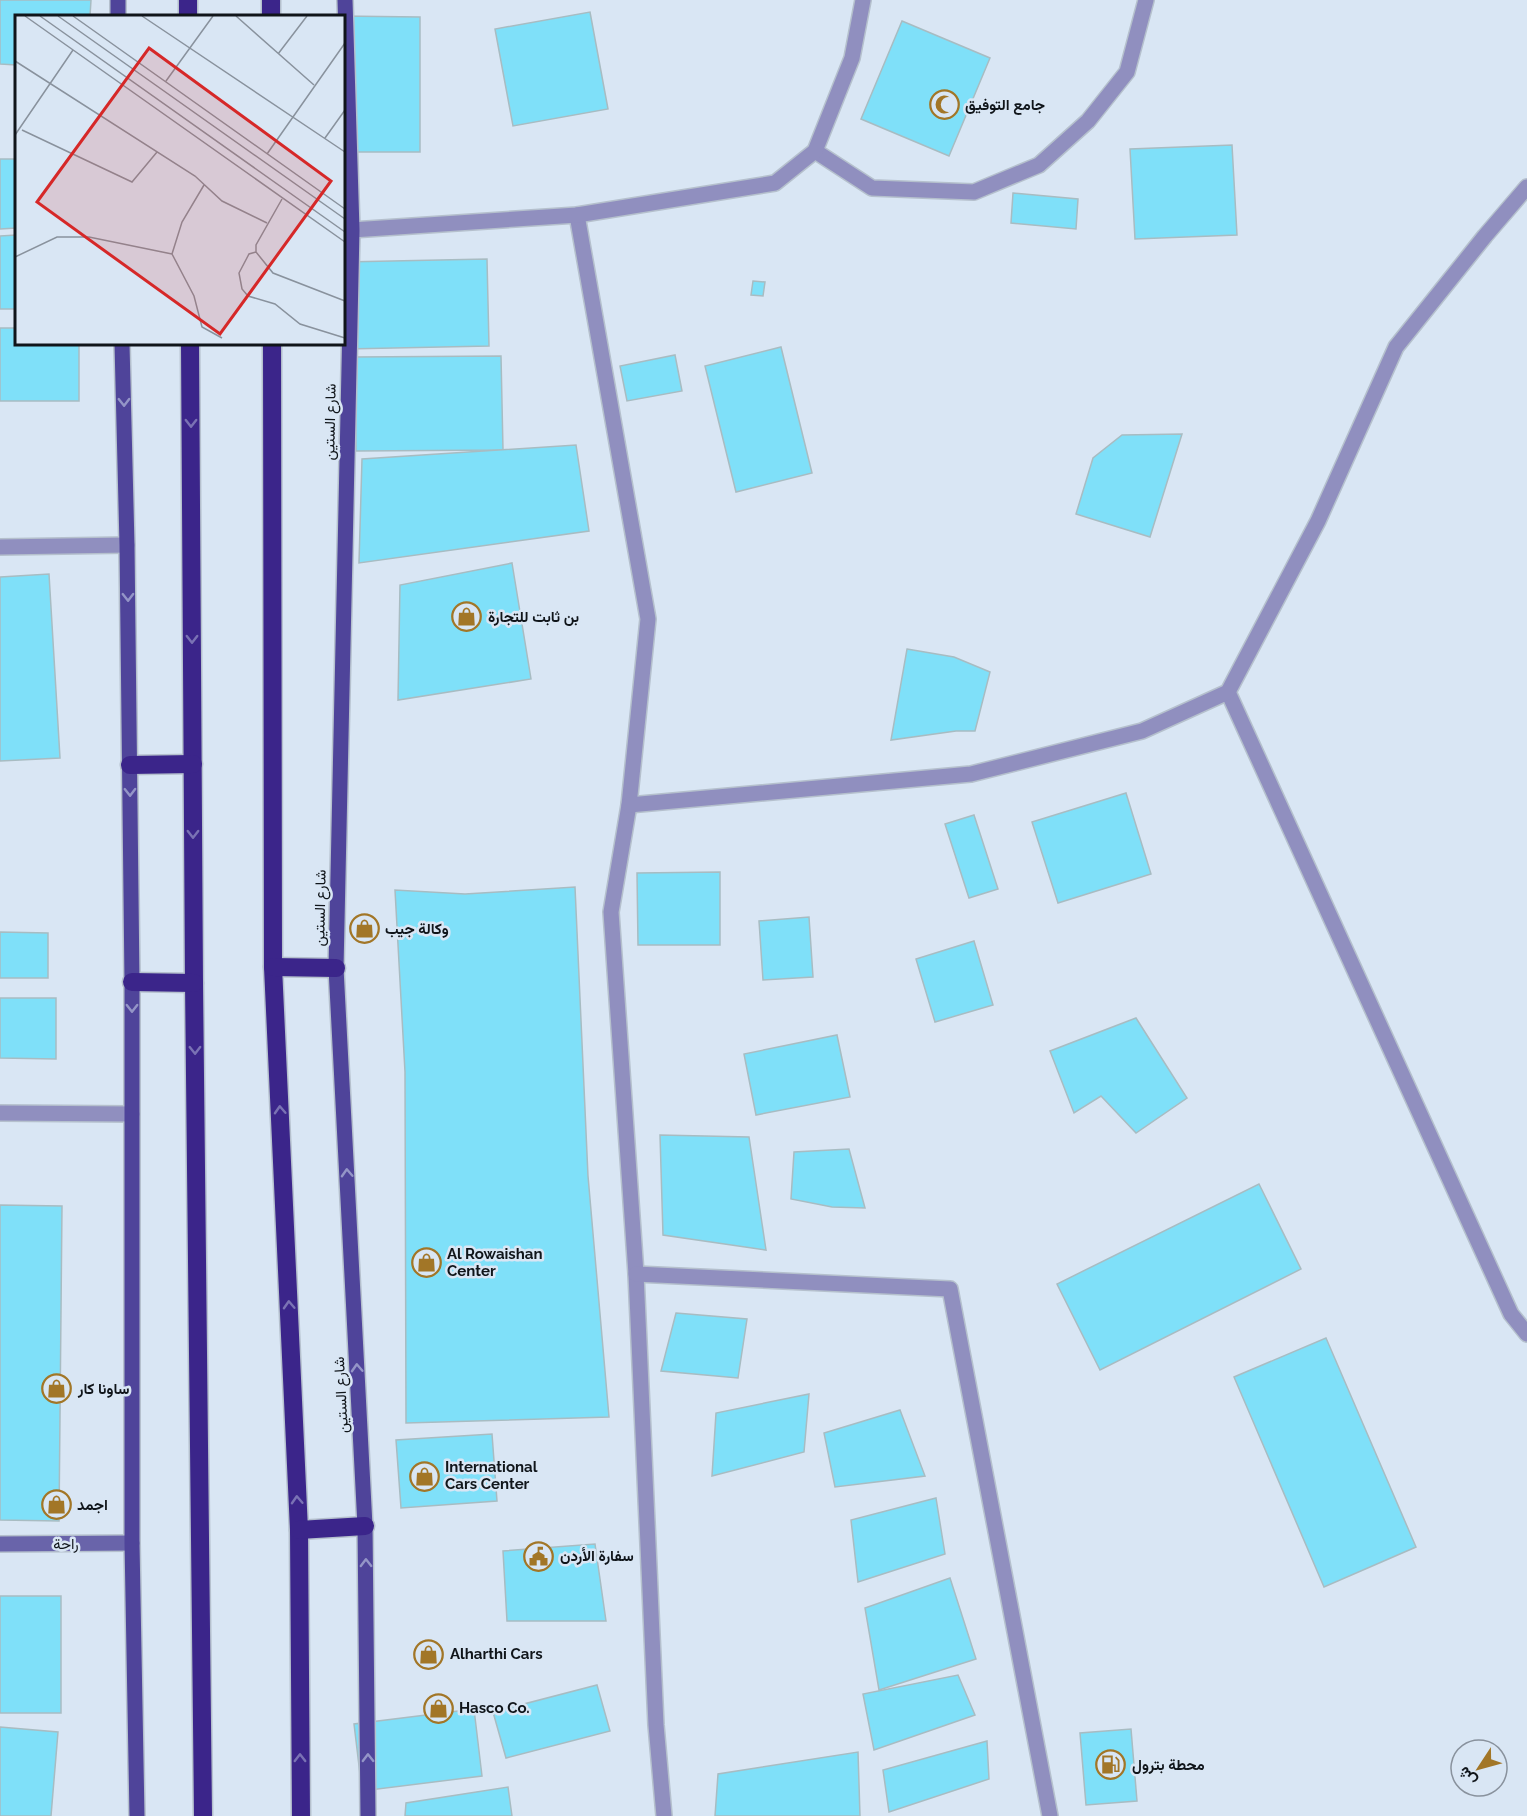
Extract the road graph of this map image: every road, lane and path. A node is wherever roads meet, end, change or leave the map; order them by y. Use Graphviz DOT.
graph roads {
  1 [pos="345,0"];
  2 [pos="863,0"];
  3 [pos="1146,0"];
  4 [pos="815,151"];
  5 [pos="1527,187"];
  6 [pos="577,215"];
  7 [pos="352,230"];
  8 [pos="122,345"];
  9 [pos="190,345"];
  10 [pos="272,345"];
  11 [pos="127,545"];
  12 [pos="0,547"];
  13 [pos="1228,692"];
  14 [pos="193,764"];
  15 [pos="130,765"];
  16 [pos="629,805"];
  17 [pos="273,967"];
  18 [pos="336,968"];
  19 [pos="132,982"];
  20 [pos="194,983"];
  21 [pos="0,1113"];
  22 [pos="132,1114"];
  23 [pos="636,1274"];
  24 [pos="1527,1334"];
  25 [pos="366,1526"];
  26 [pos="299,1530"];
  27 [pos="132,1543"];
  28 [pos="0,1544"];
  29 [pos="137,1816"];
  30 [pos="203,1816"];
  31 [pos="301,1816"];
  32 [pos="368,1816"];
  33 [pos="664,1816"];
  34 [pos="1050,1816"];
  1 -- 7 [label="main road, شارع الستين"];
  2 -- 4 [label="street"];
  3 -- 4 [label="street"];
  4 -- 6 [label="street"];
  5 -- 13 [label="street"];
  6 -- 7 [label="street"];
  6 -- 16 [label="street"];
  7 -- 18 [label="main road, شارع الستين"];
  8 -- 11 [label="main road, one-way"];
  9 -- 14 [label="highway, one-way"];
  10 -- 17 [label="highway"];
  11 -- 12 [label="street"];
  11 -- 15 [label="main road, one-way"];
  13 -- 16 [label="street"];
  13 -- 24 [label="street"];
  14 -- 15 [label="highway"];
  14 -- 20 [label="highway, one-way"];
  15 -- 19 [label="main road, one-way"];
  16 -- 23 [label="street"];
  17 -- 18 [label="highway"];
  26 -- 17 [label="highway, one-way"];
  25 -- 18 [label="main road, شارع الستين, one-way"];
  19 -- 20 [label="highway"];
  19 -- 22 [label="main road, one-way"];
  20 -- 30 [label="highway, one-way"];
  21 -- 22 [label="street"];
  22 -- 27 [label="main road"];
  23 -- 33 [label="street"];
  23 -- 34 [label="street"];
  25 -- 26 [label="highway"];
  32 -- 25 [label="main road, شارع الستين, one-way"];
  31 -- 26 [label="highway, one-way"];
  27 -- 28 [label="street, راحة"];
  27 -- 29 [label="main road"];
}
